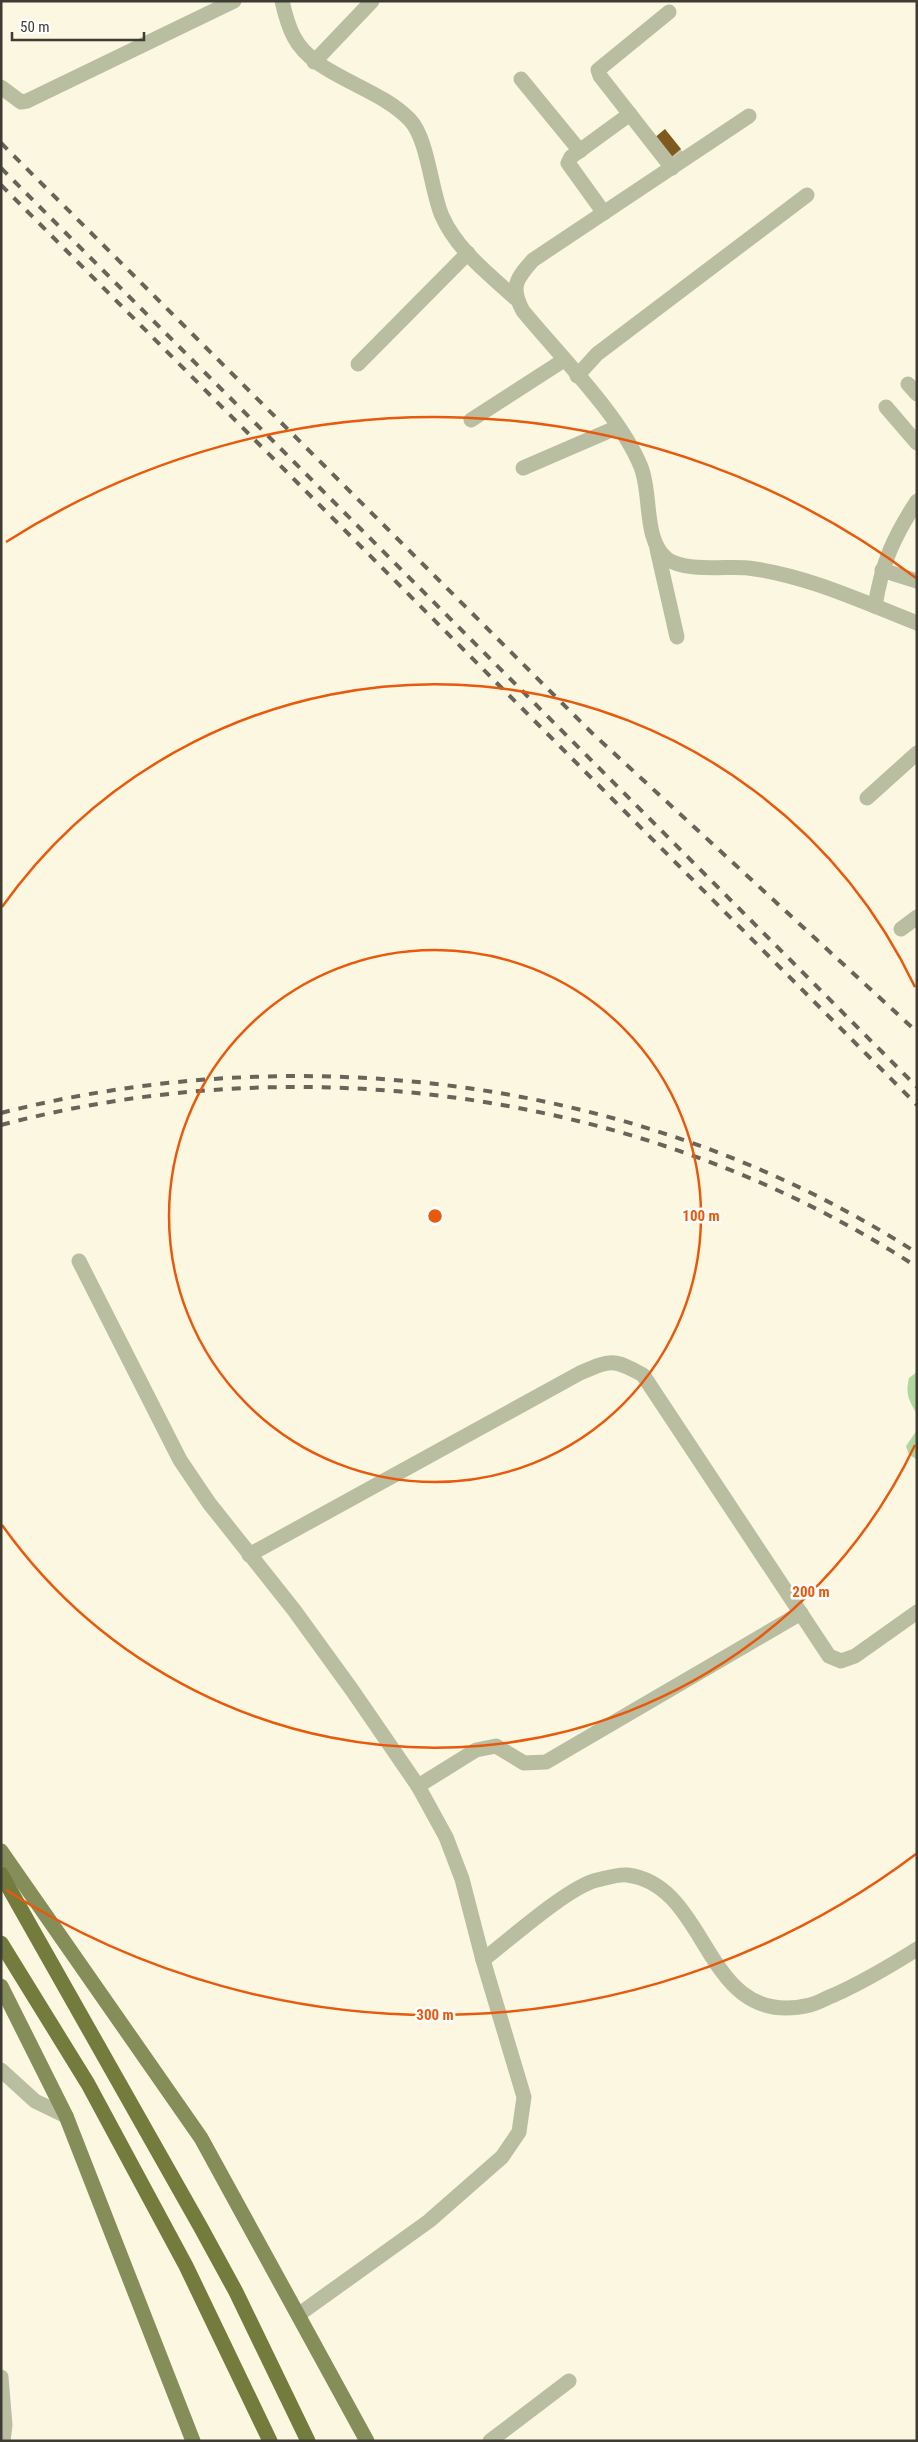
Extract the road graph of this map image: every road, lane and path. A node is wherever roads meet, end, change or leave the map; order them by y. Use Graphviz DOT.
graph roads {
  1 [pos="234,1"];
  2 [pos="282,1"];
  3 [pos="372,1"];
  4 [pos="669,12"];
  5 [pos="319,57"];
  6 [pos="520,79"];
  7 [pos="1,87"];
  8 [pos="630,114"];
  9 [pos="749,116"];
  10 [pos="580,151"];
  11 [pos="672,168"];
  12 [pos="807,195"];
  13 [pos="604,213"];
  14 [pos="468,254"];
  15 [pos="515,292"];
  16 [pos="564,360"];
  17 [pos="358,364"];
  18 [pos="581,372"];
  19 [pos="886,407"];
  20 [pos="471,420"];
  21 [pos="618,427"];
  22 [pos="917,443"];
  23 [pos="523,468"];
  24 [pos="917,501"];
  25 [pos="657,549"];
  26 [pos="882,570"];
  27 [pos="917,581"];
  28 [pos="877,597"];
  29 [pos="917,624"];
  30 [pos="677,636"];
  31 [pos="917,752"];
  32 [pos="867,798"];
  33 [pos="917,917"];
  34 [pos="901,929"];
  35 [pos="79,1261"];
  36 [pos="249,1555"];
  37 [pos="917,1612"];
  38 [pos="801,1613"];
  39 [pos="418,1786"];
  40 [pos="1,1851"];
  41 [pos="1,1874"];
  42 [pos="1,1943"];
  43 [pos="917,1949"];
  44 [pos="483,1960"];
  45 [pos="1,1986"];
  46 [pos="1,2070"];
  47 [pos="66,2116"];
  48 [pos="298,2315"];
  49 [pos="1,2376"];
  50 [pos="569,2381"];
  51 [pos="3,2441"];
  52 [pos="193,2441"];
  53 [pos="270,2441"];
  54 [pos="308,2441"];
  55 [pos="368,2441"];
  56 [pos="490,2441"];
  1 -- 7 [label="street"];
  2 -- 5 [label="street"];
  3 -- 5 [label="street"];
  4 -- 8 [label="street"];
  5 -- 14 [label="street"];
  6 -- 10 [label="street"];
  8 -- 10 [label="street"];
  8 -- 11 [label="street"];
  9 -- 11 [label="street"];
  10 -- 13 [label="street"];
  11 -- 13 [label="street"];
  12 -- 18 [label="street"];
  13 -- 15 [label="street"];
  14 -- 15 [label="street"];
  14 -- 17 [label="street"];
  15 -- 16 [label="street"];
  16 -- 18 [label="street"];
  16 -- 20 [label="street"];
  18 -- 21 [label="street"];
  19 -- 22 [label="street"];
  21 -- 23 [label="street"];
  21 -- 25 [label="street"];
  24 -- 26 [label="street"];
  25 -- 28 [label="street"];
  25 -- 30 [label="street"];
  26 -- 27 [label="street"];
  26 -- 28 [label="street"];
  28 -- 29 [label="street"];
  31 -- 32 [label="street"];
  33 -- 34 [label="street"];
  35 -- 36 [label="street"];
  36 -- 38 [label="street"];
  36 -- 39 [label="street"];
  37 -- 38 [label="street"];
  38 -- 39 [label="street"];
  39 -- 44 [label="street"];
  40 -- 48 [label="main road"];
  41 -- 54 [label="highway"];
  42 -- 53 [label="highway"];
  43 -- 44 [label="street"];
  44 -- 48 [label="street"];
  45 -- 47 [label="main road"];
  46 -- 47 [label="street"];
  47 -- 52 [label="main road"];
  48 -- 55 [label="main road"];
  49 -- 51 [label="street"];
  50 -- 56 [label="street"];
}
